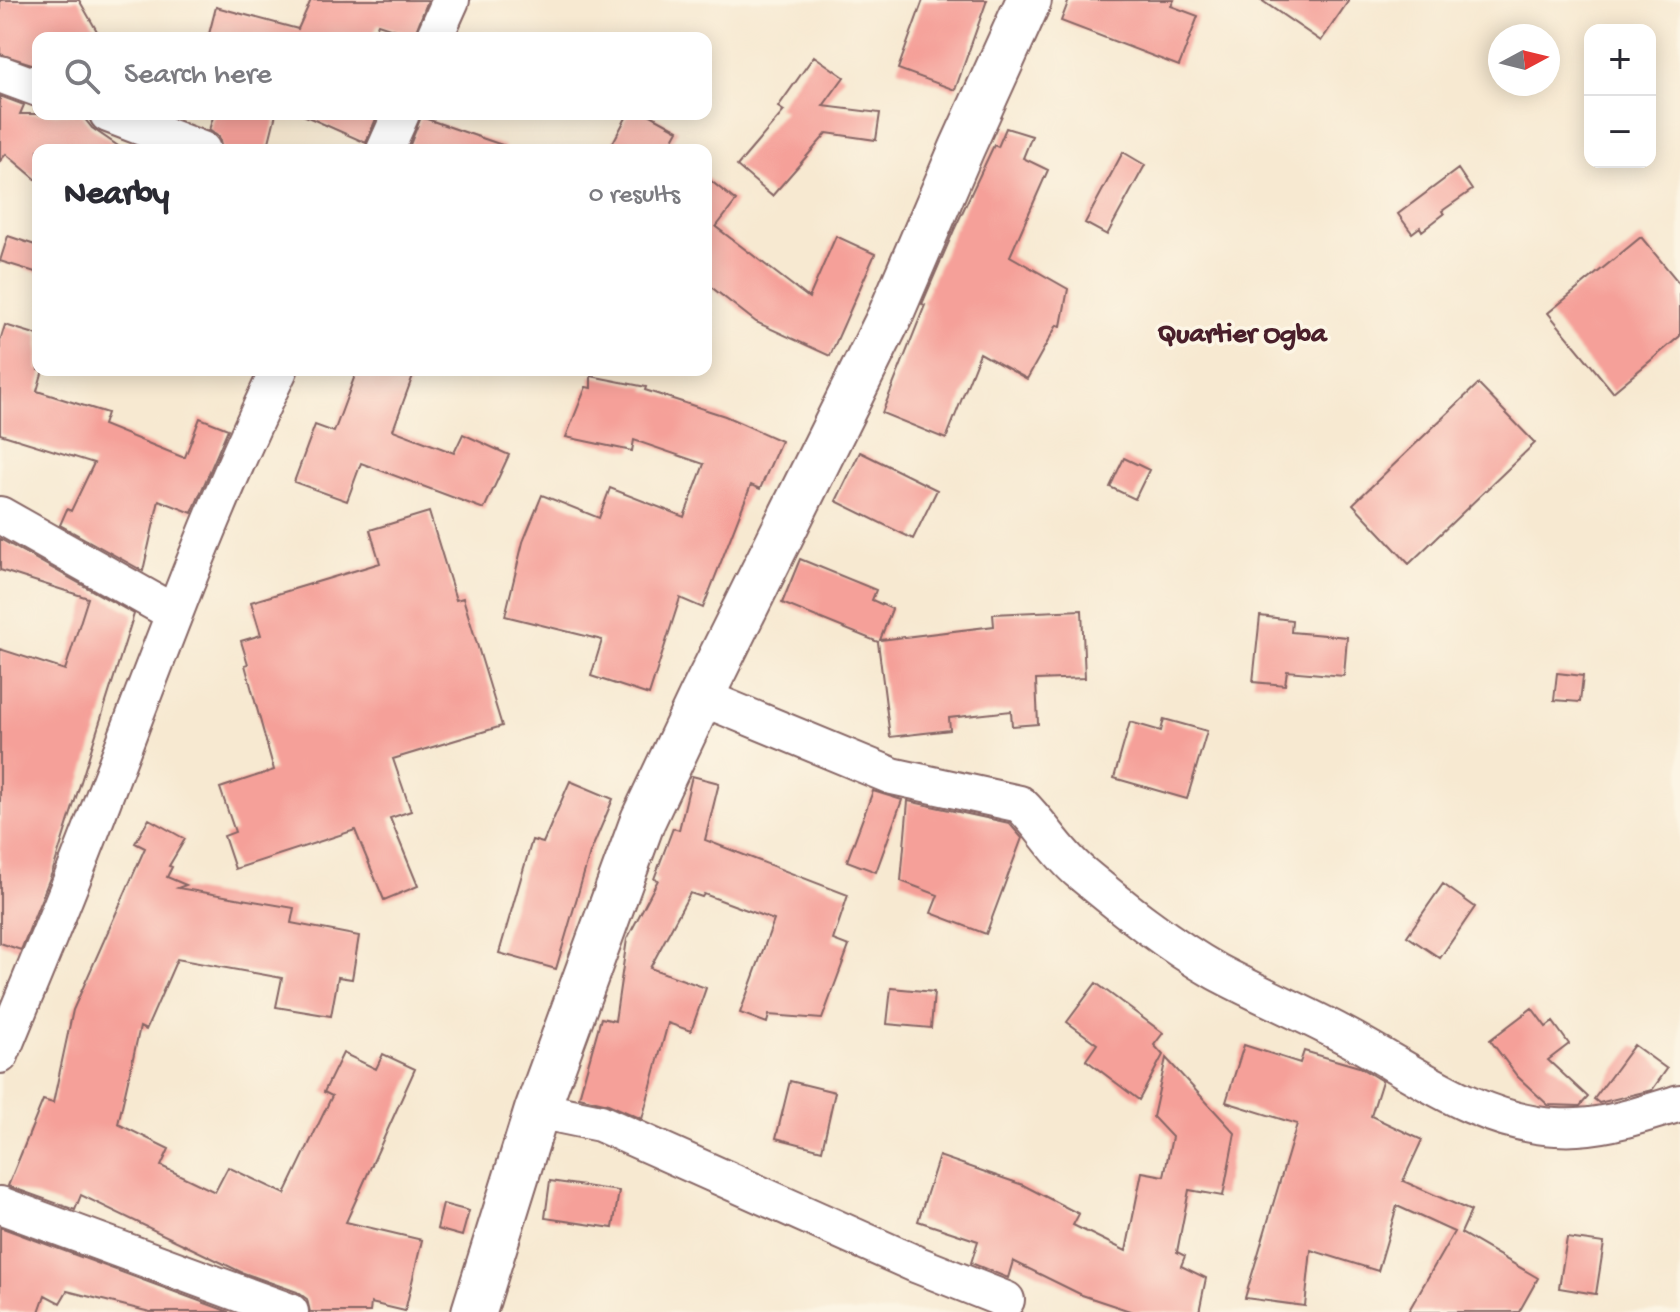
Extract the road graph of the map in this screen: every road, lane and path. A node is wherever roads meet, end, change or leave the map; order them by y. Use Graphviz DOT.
graph roads {
  1 [pos="451,0"];
  2 [pos="1029,0"];
  3 [pos="437,32"];
  4 [pos="0,74"];
  5 [pos="32,86"];
  6 [pos="124,120"];
  7 [pos="398,120"];
  8 [pos="186,144"];
  9 [pos="388,144"];
  10 [pos="276,376"];
  11 [pos="0,515"];
  12 [pos="174,613"];
  13 [pos="701,697"];
  14 [pos="0,1055"];
  15 [pos="1680,1103"];
  16 [pos="537,1110"];
  17 [pos="0,1205"];
  18 [pos="1006,1300"];
  19 [pos="290,1312"];
  20 [pos="474,1312"];
  1 -- 3 [label="street"];
  2 -- 13 [label="main road"];
  4 -- 5 [label="street"];
  6 -- 8 [label="street"];
  7 -- 9 [label="street"];
  10 -- 12 [label="street"];
  11 -- 12 [label="street"];
  12 -- 14 [label="street"];
  13 -- 15 [label="street"];
  13 -- 16 [label="main road"];
  16 -- 18 [label="street"];
  16 -- 20 [label="main road"];
  17 -- 19 [label="street"];
}
